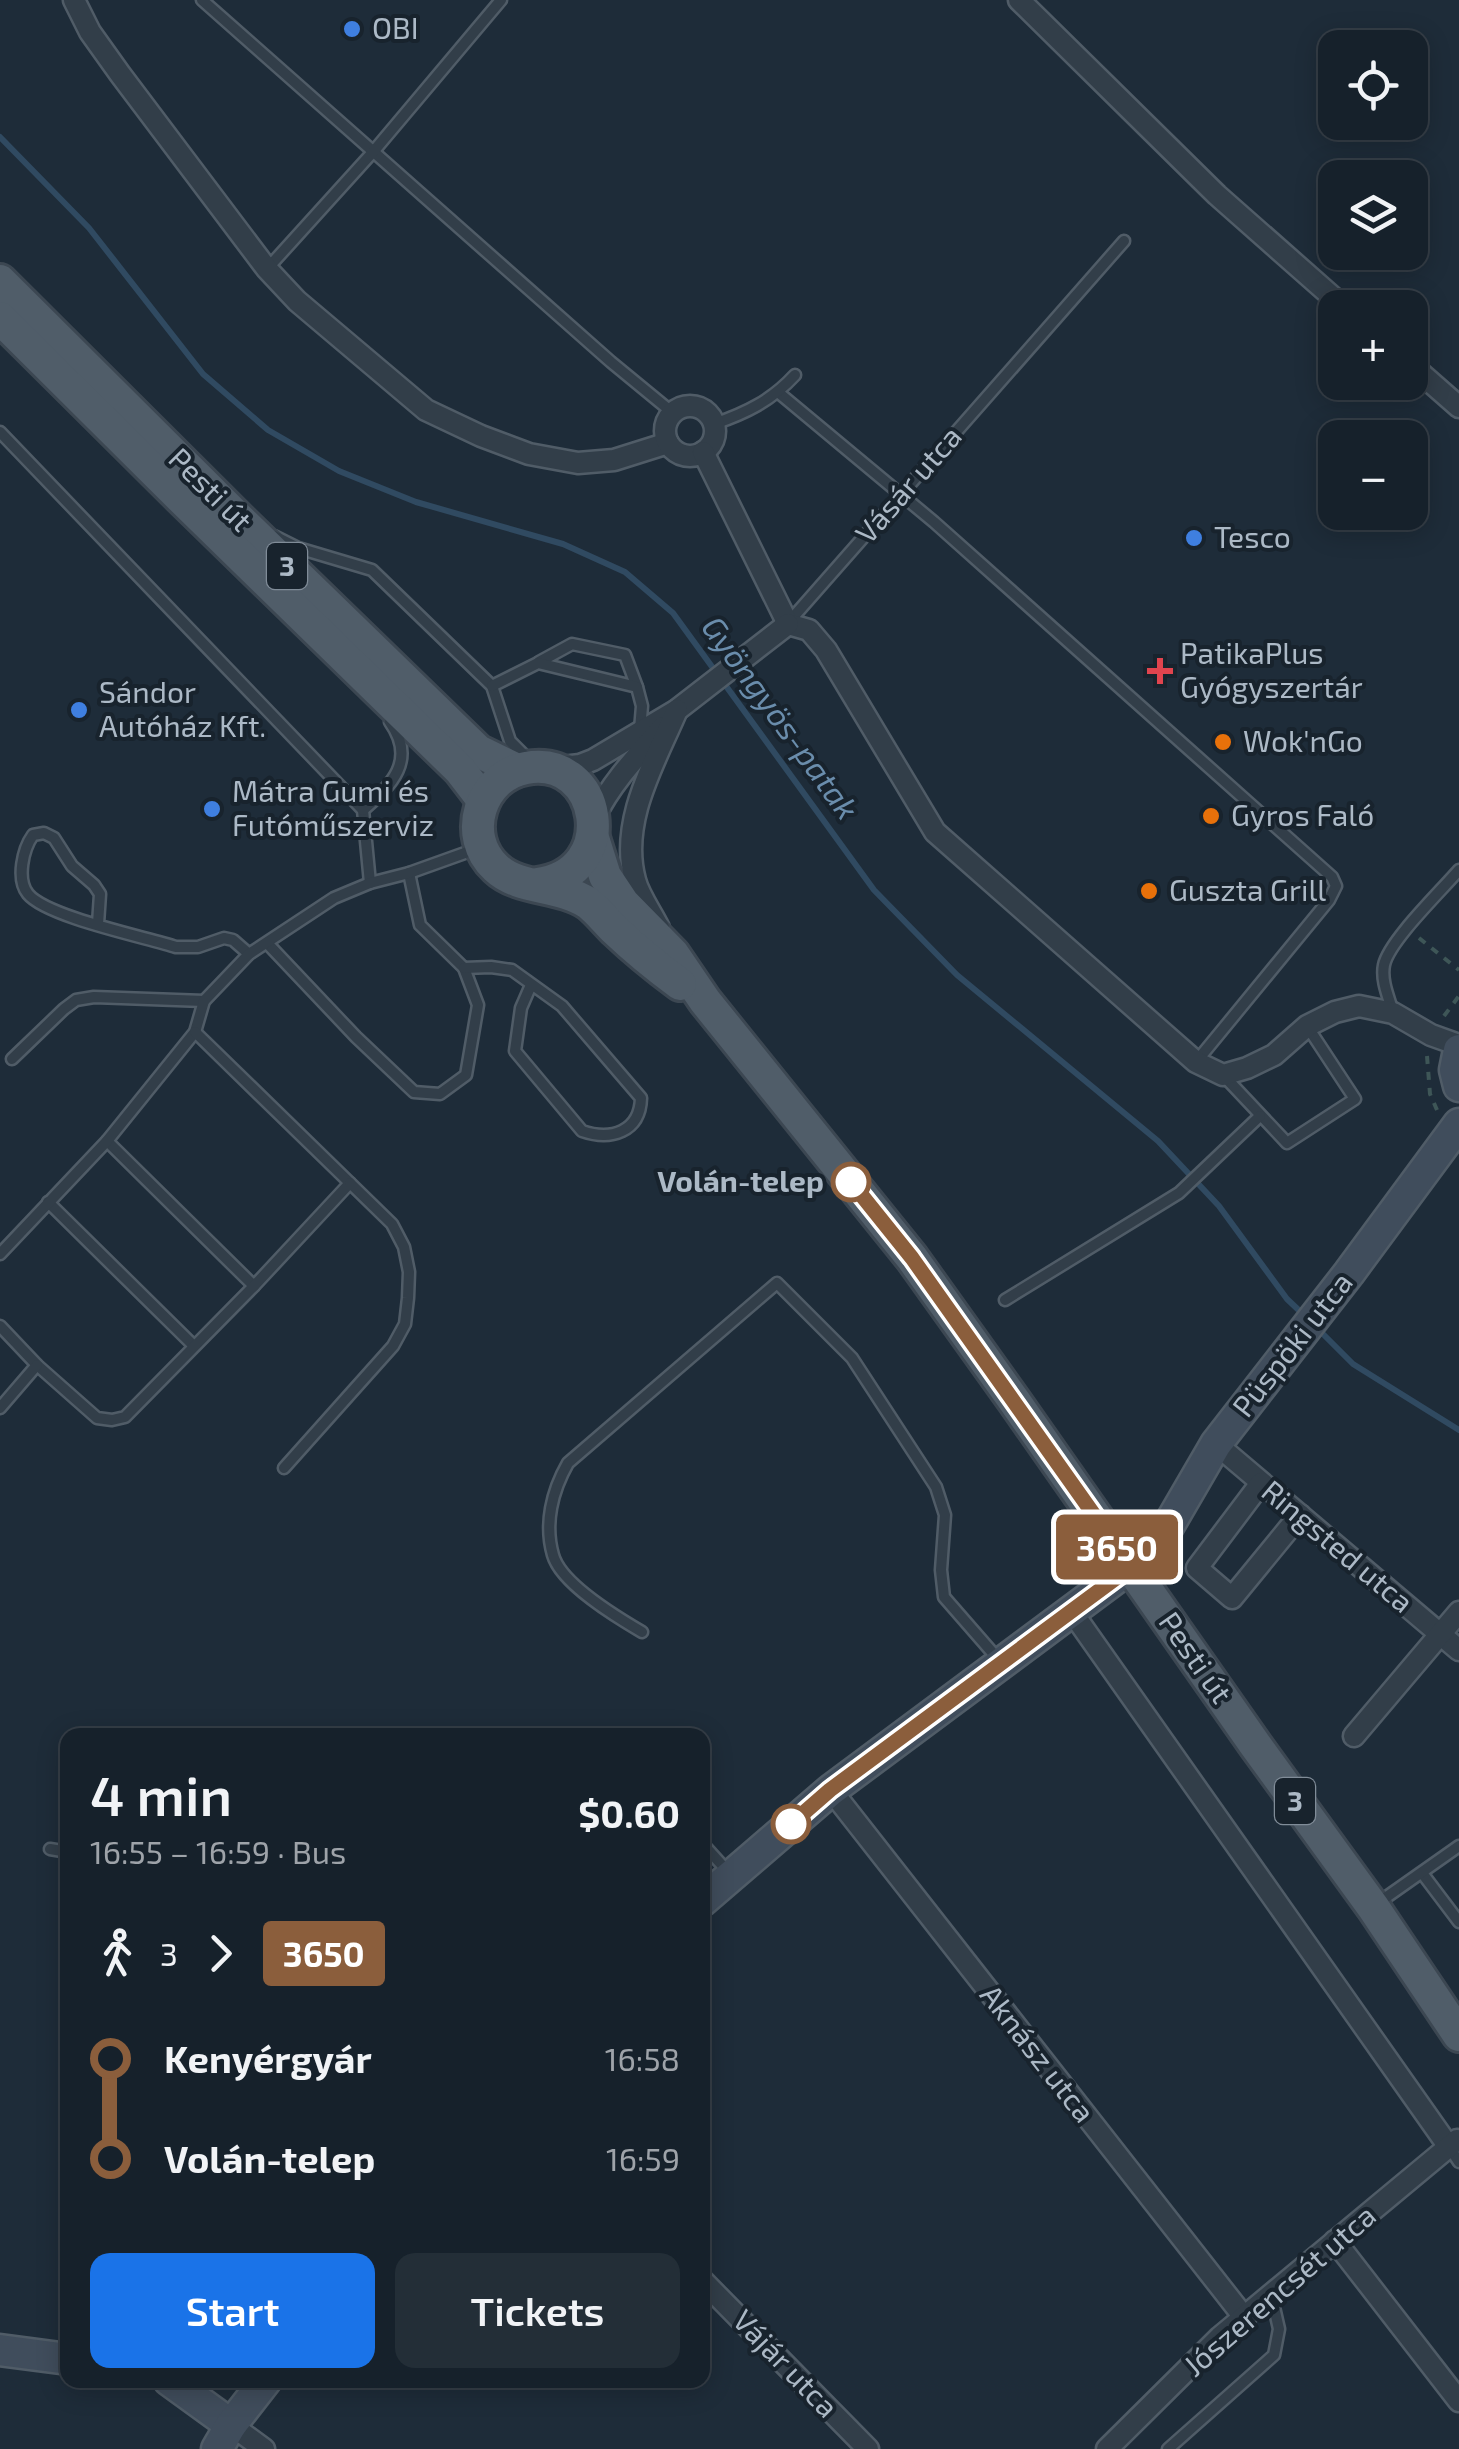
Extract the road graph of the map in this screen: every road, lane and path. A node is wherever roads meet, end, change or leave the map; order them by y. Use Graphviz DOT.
graph roads {
  1 [pos="74,0"];
  2 [pos="202,0"];
  3 [pos="501,0"];
  4 [pos="1019,0"];
  5 [pos="373,152"];
  6 [pos="1124,241"];
  7 [pos="266,270"];
  8 [pos="0,281"];
  9 [pos="1325,290"];
  10 [pos="0,318"];
  11 [pos="795,375"];
  12 [pos="1428,380"];
  13 [pos="779,393"];
  14 [pos="1459,407"];
  15 [pos="673,413"];
  16 [pos="714,424"];
  17 [pos="0,432"];
  18 [pos="668,442"];
  19 [pos="703,452"];
  20 [pos="900,494"];
  21 [pos="240,520"];
  22 [pos="788,624"];
  23 [pos="344,655"];
  24 [pos="538,663"];
  25 [pos="492,686"];
  26 [pos="638,687"];
  27 [pos="683,706"];
  28 [pos="640,731"];
  29 [pos="533,768"];
  30 [pos="483,800"];
  31 [pos="363,810"];
  32 [pos="593,828"];
  33 [pos="482,847"];
  34 [pos="1459,870"];
  35 [pos="409,873"];
  36 [pos="370,882"];
  37 [pos="537,884"];
  38 [pos="98,924"];
  39 [pos="1408,929"];
  40 [pos="267,942"];
  41 [pos="249,954"];
  42 [pos="673,954"];
  43 [pos="464,968"];
  44 [pos="1459,970"];
  45 [pos="532,985"];
  46 [pos="204,1001"];
  47 [pos="704,1001"];
  48 [pos="1393,1013"];
  49 [pos="1307,1026"];
  50 [pos="195,1032"];
  51 [pos="1459,1048"];
  52 [pos="12,1059"];
  53 [pos="1196,1062"];
  54 [pos="1223,1075"];
  55 [pos="1459,1086"];
  56 [pos="1260,1116"];
  57 [pos="1459,1124"];
  58 [pos="107,1141"];
  59 [pos="350,1183"];
  60 [pos="48,1202"];
  61 [pos="0,1254"];
  62 [pos="254,1286"];
  63 [pos="1005,1300"];
  64 [pos="0,1326"];
  65 [pos="194,1346"];
  66 [pos="37,1364"];
  67 [pos="0,1408"];
  68 [pos="1216,1444"];
  69 [pos="284,1468"];
  70 [pos="1262,1483"];
  71 [pos="1300,1514"];
  72 [pos="1131,1567"];
  73 [pos="1072,1612"];
  74 [pos="1459,1612"];
  75 [pos="642,1632"];
  76 [pos="1440,1635"];
  77 [pos="1459,1650"];
  78 [pos="1002,1663"];
  79 [pos="1354,1736"];
  80 [pos="830,1790"];
  81 [pos="1459,1846"];
  82 [pos="50,1849"];
  83 [pos="60,1851"];
  84 [pos="710,1852"];
  85 [pos="1422,1872"];
  86 [pos="730,1875"];
  87 [pos="710,1894"];
  88 [pos="1373,1907"];
  89 [pos="1459,1922"];
  90 [pos="1459,2035"];
  91 [pos="1456,2149"];
  92 [pos="1334,2241"];
  93 [pos="710,2288"];
  94 [pos="1271,2294"];
  95 [pos="1244,2317"];
  96 [pos="0,2350"];
  97 [pos="60,2358"];
  98 [pos="176,2388"];
  99 [pos="260,2388"];
  100 [pos="1459,2401"];
  101 [pos="224,2437"];
  102 [pos="264,2449"];
  103 [pos="868,2449"];
  104 [pos="1108,2449"];
  105 [pos="1168,2449"];
  1 -- 7 [label="street"];
  2 -- 5 [label="lane"];
  3 -- 5 [label="lane"];
  4 -- 9 [label="street"];
  5 -- 7 [label="lane"];
  5 -- 15 [label="lane"];
  6 -- 20 [label="lane, Vásár utca"];
  7 -- 18 [label="street"];
  8 -- 21 [label="main road, Pesti út / 3"];
  10 -- 23 [label="main road, Pesti út / 3"];
  11 -- 13 [label="lane"];
  12 -- 14 [label="street"];
  13 -- 16 [label="lane"];
  13 -- 20 [label="lane"];
  15 -- 16 [label="street"];
  15 -- 18 [label="street"];
  16 -- 19 [label="street"];
  17 -- 31 [label="lane"];
  18 -- 19 [label="street"];
  19 -- 22 [label="street"];
  20 -- 22 [label="lane, Vásár utca"];
  20 -- 53 [label="lane"];
  21 -- 25 [label="lane"];
  21 -- 29 [label="main road, Pesti út / 3"];
  22 -- 27 [label="street, Vásár utca"];
  22 -- 53 [label="street"];
  23 -- 30 [label="main road, Pesti út / 3"];
  23 -- 31 [label="lane"];
  24 -- 25 [label="lane"];
  24 -- 26 [label="lane"];
  24 -- 26 [label="lane"];
  25 -- 29 [label="lane"];
  26 -- 28 [label="lane"];
  27 -- 28 [label="street, Vásár utca"];
  27 -- 32 [label="street, Vásár utca"];
  27 -- 42 [label="street"];
  28 -- 29 [label="street, Vásár utca"];
  29 -- 30 [label="main road"];
  29 -- 32 [label="main road, Pesti út / 3"];
  30 -- 33 [label="main road"];
  31 -- 36 [label="lane"];
  32 -- 37 [label="main road"];
  32 -- 42 [label="main road, Pesti út / 3"];
  33 -- 35 [label="lane"];
  33 -- 37 [label="main road, Pesti út / 3"];
  34 -- 39 [label="lane"];
  35 -- 36 [label="lane"];
  35 -- 43 [label="lane"];
  36 -- 40 [label="lane"];
  37 -- 47 [label="main road, Pesti út / 3"];
  38 -- 38 [label="lane"];
  38 -- 41 [label="lane"];
  39 -- 44 [label="path"];
  39 -- 48 [label="lane"];
  40 -- 41 [label="lane"];
  40 -- 43 [label="lane"];
  41 -- 46 [label="lane"];
  42 -- 47 [label="main road, Pesti út / 3"];
  43 -- 45 [label="lane"];
  45 -- 45 [label="lane"];
  46 -- 50 [label="lane"];
  46 -- 52 [label="lane"];
  47 -- 72 [label="main road, Pesti út / 3"];
  48 -- 49 [label="street"];
  48 -- 51 [label="street"];
  49 -- 54 [label="street"];
  49 -- 56 [label="lane"];
  50 -- 58 [label="lane"];
  50 -- 59 [label="lane"];
  51 -- 55 [label="street"];
  53 -- 54 [label="street"];
  54 -- 56 [label="lane"];
  56 -- 63 [label="lane"];
  57 -- 68 [label="street, Püspöki utca"];
  58 -- 60 [label="lane"];
  58 -- 62 [label="lane"];
  59 -- 62 [label="lane"];
  59 -- 69 [label="lane"];
  60 -- 61 [label="lane"];
  60 -- 65 [label="lane"];
  62 -- 65 [label="lane"];
  64 -- 66 [label="lane"];
  65 -- 66 [label="lane"];
  66 -- 67 [label="lane"];
  68 -- 70 [label="street, Ringsted utca"];
  68 -- 72 [label="street, Püspöki utca"];
  70 -- 71 [label="street, Ringsted utca"];
  70 -- 71 [label="street"];
  71 -- 76 [label="street, Ringsted utca"];
  72 -- 73 [label="street, Püspöki utca"];
  72 -- 88 [label="main road, Pesti út / 3"];
  73 -- 78 [label="street, Püspöki utca"];
  73 -- 91 [label="street"];
  74 -- 76 [label="street"];
  75 -- 78 [label="lane"];
  76 -- 77 [label="street, Ringsted utca"];
  76 -- 79 [label="street"];
  78 -- 80 [label="street, Püspöki utca"];
  80 -- 86 [label="street, Püspöki utca"];
  80 -- 95 [label="street, Aknász utca"];
  81 -- 85 [label="lane"];
  82 -- 83 [label="lane"];
  84 -- 86 [label="lane"];
  85 -- 88 [label="lane"];
  85 -- 89 [label="lane"];
  86 -- 87 [label="street, Püspöki utca"];
  88 -- 90 [label="main road, Pesti út / 3"];
  91 -- 92 [label="street, Jószerencsét utca"];
  92 -- 94 [label="street, Jószerencsét utca"];
  92 -- 100 [label="street"];
  93 -- 103 [label="street, Vájár utca"];
  94 -- 95 [label="street, Jószerencsét utca"];
  94 -- 105 [label="lane"];
  95 -- 104 [label="street, Jószerencsét utca"];
  96 -- 97 [label="street"];
  98 -- 101 [label="street"];
  99 -- 101 [label="street"];
  101 -- 102 [label="street"];
}
